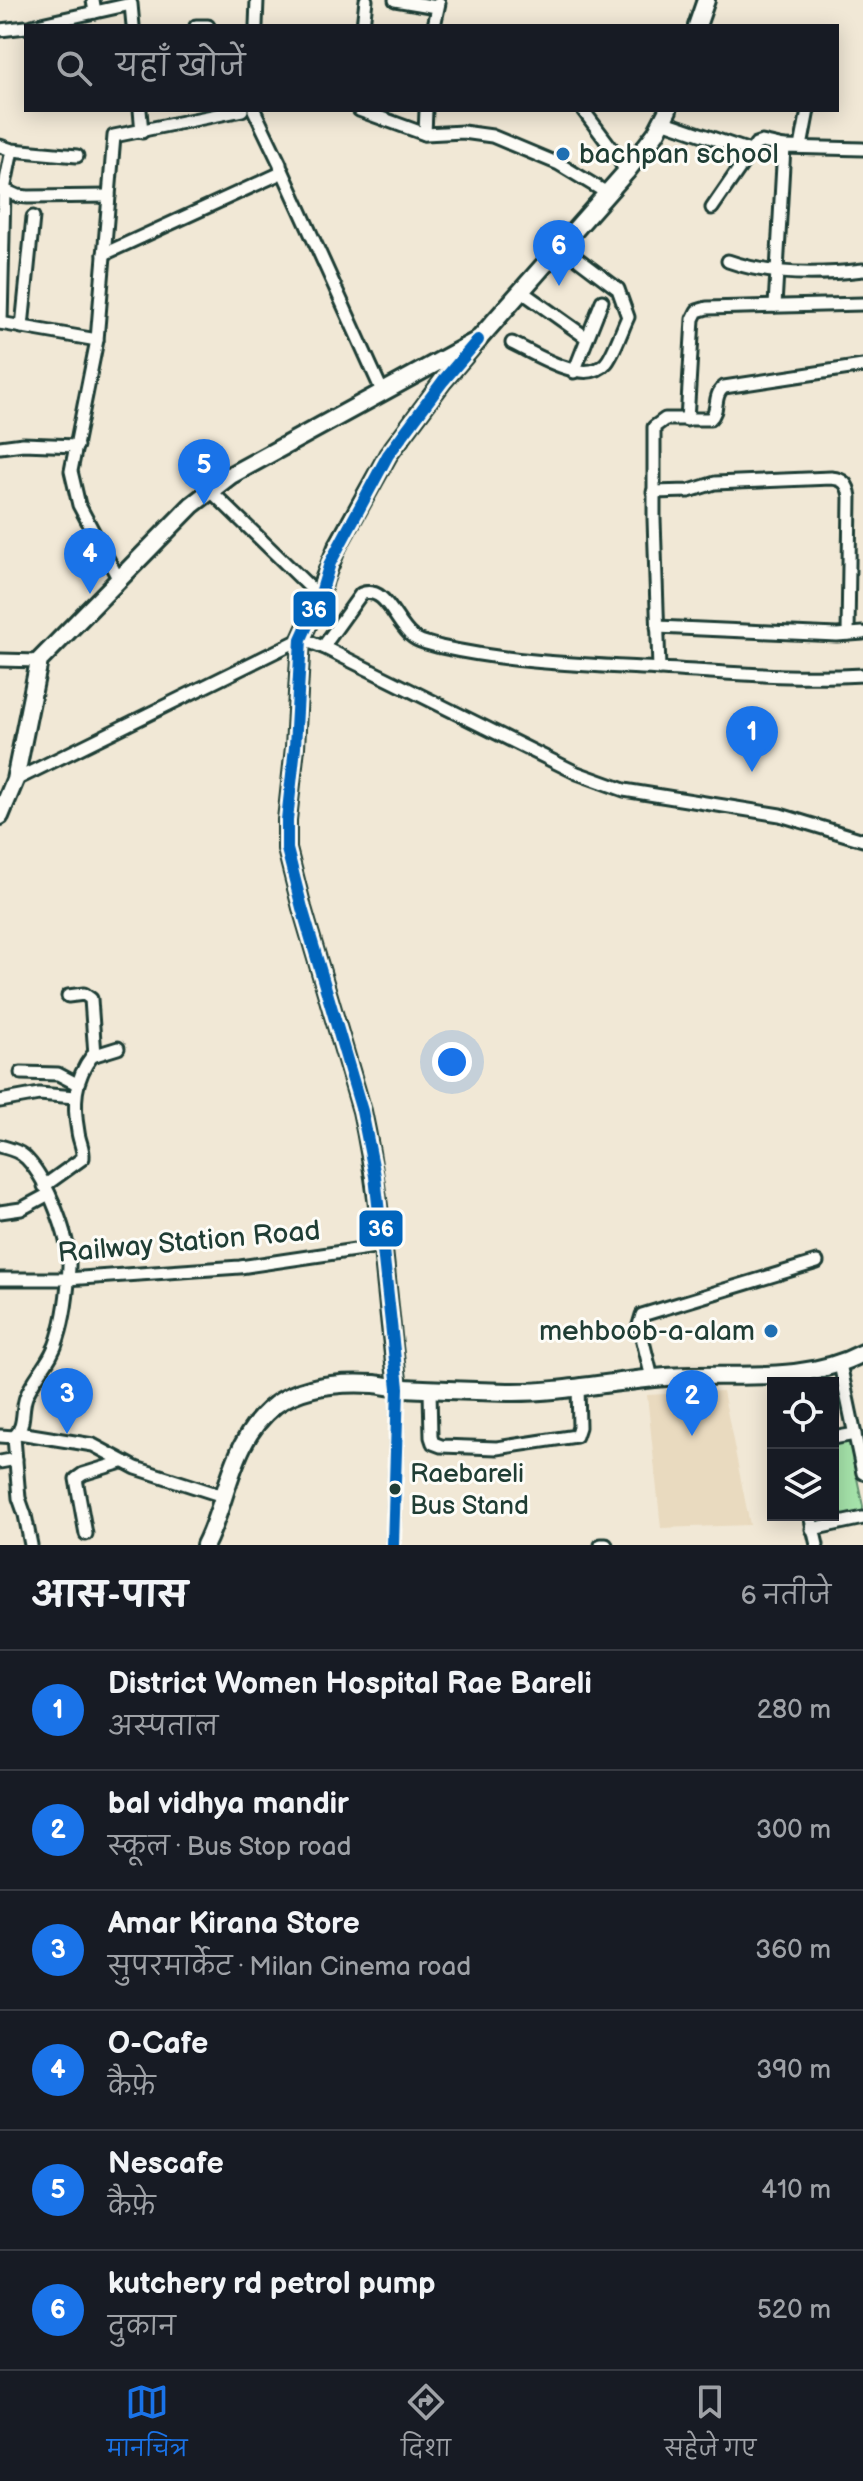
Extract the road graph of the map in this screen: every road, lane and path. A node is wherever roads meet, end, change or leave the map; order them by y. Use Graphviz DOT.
graph roads {
  1 [pos="257,0"];
  2 [pos="366,0"];
  3 [pos="395,0"];
  4 [pos="703,1"];
  5 [pos="136,2"];
  6 [pos="438,4"];
  7 [pos="94,6"];
  8 [pos="38,24"];
  9 [pos="133,24"];
  10 [pos="256,24"];
  11 [pos="363,24"];
  12 [pos="434,24"];
  13 [pos="697,24"];
  14 [pos="24,27"];
  15 [pos="0,30"];
  16 [pos="140,112"];
  17 [pos="233,112"];
  18 [pos="255,112"];
  19 [pos="364,112"];
  20 [pos="426,112"];
  21 [pos="584,112"];
  22 [pos="808,112"];
  23 [pos="665,116"];
  24 [pos="142,132"];
  25 [pos="425,134"];
  26 [pos="784,147"];
  27 [pos="801,147"];
  28 [pos="6,148"];
  29 [pos="863,149"];
  30 [pos="750,151"];
  31 [pos="77,156"];
  32 [pos="282,170"];
  33 [pos="626,172"];
  34 [pos="2,189"];
  35 [pos="607,193"];
  36 [pos="109,196"];
  37 [pos="712,208"];
  38 [pos="33,217"];
  39 [pos="561,246"];
  40 [pos="104,254"];
  41 [pos="728,261"];
  42 [pos="863,270"];
  43 [pos="777,271"];
  44 [pos="521,291"];
  45 [pos="602,301"];
  46 [pos="863,304"];
  47 [pos="775,306"];
  48 [pos="0,323"];
  49 [pos="22,327"];
  50 [pos="587,338"];
  51 [pos="97,340"];
  52 [pos="478,340"];
  53 [pos="512,343"];
  54 [pos="863,366"];
  55 [pos="574,372"];
  56 [pos="383,393"];
  57 [pos="687,420"];
  58 [pos="77,446"];
  59 [pos="0,447"];
  60 [pos="210,490"];
  61 [pos="653,492"];
  62 [pos="119,580"];
  63 [pos="320,597"];
  64 [pos="657,627"];
  65 [pos="863,633"];
  66 [pos="848,634"];
  67 [pos="301,639"];
  68 [pos="323,647"];
  69 [pos="0,660"];
  70 [pos="39,661"];
  71 [pos="659,669"];
  72 [pos="863,675"];
  73 [pos="15,780"];
  74 [pos="0,816"];
  75 [pos="863,840"];
  76 [pos="68,996"];
  77 [pos="118,1048"];
  78 [pos="95,1055"];
  79 [pos="21,1073"];
  80 [pos="77,1084"];
  81 [pos="75,1097"];
  82 [pos="0,1101"];
  83 [pos="0,1146"];
  84 [pos="46,1190"];
  85 [pos="0,1212"];
  86 [pos="382,1246"];
  87 [pos="817,1262"];
  88 [pos="0,1279"];
  89 [pos="67,1279"];
  90 [pos="863,1353"];
  91 [pos="840,1364"];
  92 [pos="792,1377"];
  93 [pos="652,1378"];
  94 [pos="767,1379"];
  95 [pos="578,1387"];
  96 [pos="398,1388"];
  97 [pos="430,1390"];
  98 [pos="855,1434"];
  99 [pos="17,1435"];
  100 [pos="0,1436"];
  101 [pos="839,1437"];
  102 [pos="16,1459"];
  103 [pos="0,1462"];
  104 [pos="122,1462"];
  105 [pos="863,1473"];
  106 [pos="223,1496"];
  107 [pos="863,1518"];
  108 [pos="811,1521"];
  109 [pos="812,1529"];
  110 [pos="86,1534"];
  111 [pos="31,1545"];
  112 [pos="205,1545"];
  113 [pos="393,1545"];
  114 [pos="817,1545"];
  1 -- 10 [label="street"];
  2 -- 11 [label="street"];
  3 -- 6 [label="street"];
  4 -- 13 [label="street"];
  5 -- 7 [label="street"];
  5 -- 9 [label="street"];
  6 -- 12 [label="street"];
  7 -- 8 [label="street"];
  14 -- 15 [label="street"];
  16 -- 24 [label="street"];
  17 -- 24 [label="street"];
  18 -- 32 [label="street"];
  19 -- 25 [label="street"];
  20 -- 25 [label="street"];
  21 -- 33 [label="street"];
  22 -- 27 [label="street"];
  23 -- 30 [label="street"];
  23 -- 33 [label="street"];
  24 -- 36 [label="street"];
  25 -- 35 [label="street"];
  26 -- 27 [label="street"];
  26 -- 30 [label="street"];
  26 -- 43 [label="street"];
  27 -- 29 [label="street"];
  28 -- 31 [label="street"];
  28 -- 34 [label="street"];
  30 -- 37 [label="street"];
  32 -- 40 [label="street"];
  32 -- 56 [label="street"];
  33 -- 35 [label="street"];
  34 -- 36 [label="street"];
  34 -- 48 [label="street"];
  35 -- 39 [label="street"];
  36 -- 40 [label="street"];
  38 -- 49 [label="street"];
  39 -- 44 [label="street"];
  39 -- 55 [label="street"];
  40 -- 51 [label="street"];
  41 -- 43 [label="street"];
  42 -- 43 [label="street"];
  43 -- 47 [label="street"];
  44 -- 50 [label="street"];
  44 -- 52 [label="street"];
  45 -- 50 [label="street"];
  46 -- 47 [label="street"];
  47 -- 57 [label="street"];
  48 -- 49 [label="street"];
  49 -- 51 [label="street"];
  50 -- 55 [label="street"];
  51 -- 58 [label="street"];
  52 -- 56 [label="street"];
  52 -- 63 [label="street"];
  53 -- 55 [label="street"];
  54 -- 57 [label="street"];
  56 -- 60 [label="street"];
  57 -- 61 [label="street"];
  58 -- 59 [label="street"];
  58 -- 62 [label="street"];
  60 -- 62 [label="street"];
  60 -- 63 [label="street"];
  61 -- 64 [label="street"];
  61 -- 66 [label="street"];
  62 -- 70 [label="street"];
  63 -- 67 [label="street"];
  64 -- 66 [label="street"];
  64 -- 71 [label="street"];
  65 -- 66 [label="street"];
  67 -- 68 [label="street"];
  67 -- 73 [label="street"];
  67 -- 86 [label="street"];
  68 -- 71 [label="street"];
  68 -- 75 [label="street"];
  69 -- 70 [label="street"];
  70 -- 73 [label="street"];
  71 -- 72 [label="street"];
  73 -- 74 [label="street"];
  76 -- 78 [label="street"];
  77 -- 78 [label="street"];
  78 -- 80 [label="street"];
  79 -- 80 [label="street"];
  80 -- 81 [label="street"];
  81 -- 82 [label="street"];
  81 -- 84 [label="street"];
  83 -- 84 [label="street"];
  84 -- 85 [label="street"];
  84 -- 89 [label="street"];
  86 -- 89 [label="street, Railway Station Road"];
  86 -- 96 [label="street"];
  87 -- 93 [label="street"];
  88 -- 89 [label="street, Railway Station Road"];
  89 -- 99 [label="street"];
  90 -- 91 [label="street"];
  91 -- 92 [label="street"];
  91 -- 98 [label="street"];
  93 -- 94 [label="street"];
  93 -- 95 [label="street"];
  95 -- 97 [label="street"];
  95 -- 97 [label="street"];
  96 -- 97 [label="street"];
  96 -- 106 [label="street"];
  96 -- 113 [label="street"];
  98 -- 101 [label="street"];
  98 -- 105 [label="street"];
  99 -- 100 [label="street"];
  99 -- 102 [label="street"];
  99 -- 104 [label="street"];
  102 -- 103 [label="street"];
  102 -- 111 [label="street"];
  104 -- 106 [label="street"];
  104 -- 110 [label="street"];
  106 -- 112 [label="street"];
  107 -- 109 [label="street"];
  108 -- 109 [label="street"];
  109 -- 114 [label="street"];
}
